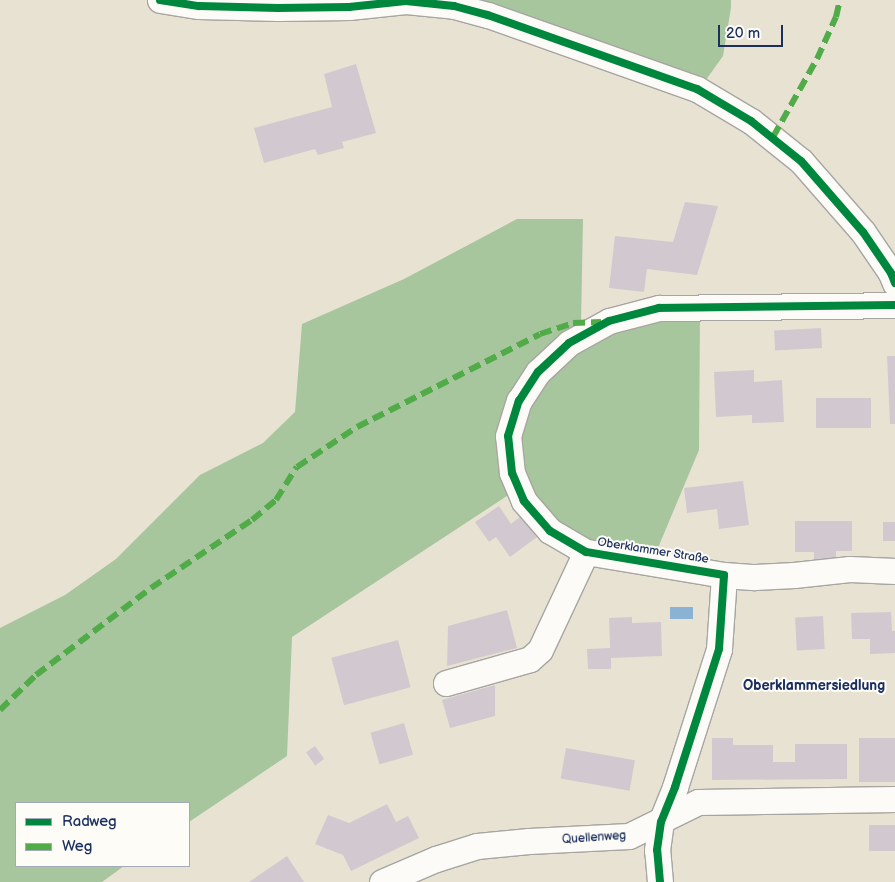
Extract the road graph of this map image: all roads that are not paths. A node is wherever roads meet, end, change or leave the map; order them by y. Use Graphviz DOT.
graph roads {
  1 [pos="160,0"];
  2 [pos="895,283"];
  3 [pos="895,305"];
  4 [pos="586,552"];
  5 [pos="895,571"];
  6 [pos="724,575"];
  7 [pos="446,683"];
  8 [pos="895,799"];
  9 [pos="661,822"];
  10 [pos="382,882"];
  11 [pos="660,882"];
  1 -- 2 [label="street"];
  3 -- 4 [label="street, Oberklammer Straße"];
  4 -- 6 [label="street, Oberklammer Straße"];
  4 -- 7 [label="street, Oberklammer Straße"];
  5 -- 6 [label="street, Oberklammer Straße"];
  6 -- 9 [label="street, Oberklammer Straße"];
  8 -- 9 [label="street, Quellenweg"];
  9 -- 10 [label="street, Quellenweg"];
  9 -- 11 [label="street, Oberklammer Straße"];
}
